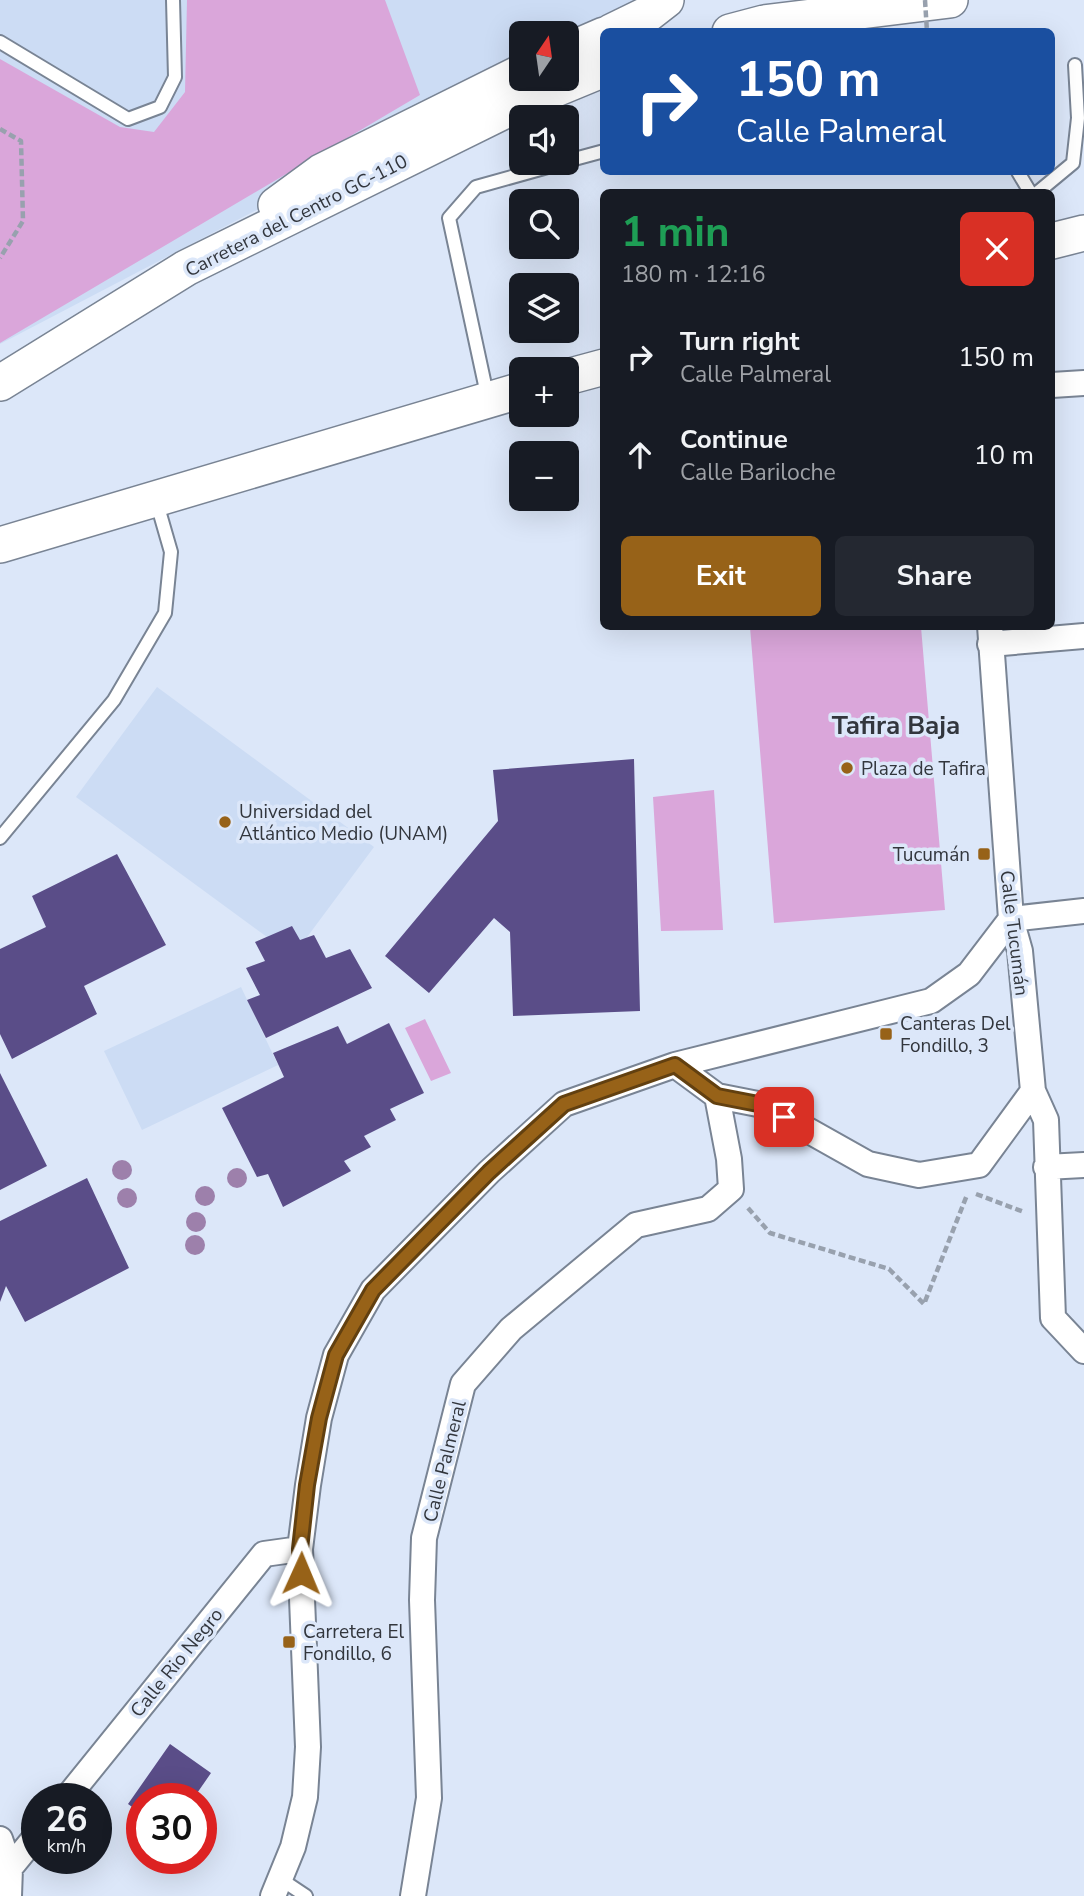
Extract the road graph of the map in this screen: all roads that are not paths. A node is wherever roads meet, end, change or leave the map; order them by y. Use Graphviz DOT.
graph roads {
  1 [pos="173,0"];
  2 [pos="666,0"];
  3 [pos="941,0"];
  4 [pos="950,0"];
  5 [pos="620,28"];
  6 [pos="745,28"];
  7 [pos="600,37"];
  8 [pos="0,42"];
  9 [pos="579,46"];
  10 [pos="1075,65"];
  11 [pos="600,71"];
  12 [pos="509,78"];
  13 [pos="600,152"];
  14 [pos="579,158"];
  15 [pos="519,175"];
  16 [pos="1042,189"];
  17 [pos="1084,233"];
  18 [pos="1055,240"];
  19 [pos="186,268"];
  20 [pos="0,358"];
  21 [pos="600,368"];
  22 [pos="579,374"];
  23 [pos="0,383"];
  24 [pos="1084,383"];
  25 [pos="1055,385"];
  26 [pos="509,394"];
  27 [pos="488,400"];
  28 [pos="156,500"];
  29 [pos="0,545"];
  30 [pos="990,635"];
  31 [pos="1084,636"];
  32 [pos="0,838"];
  33 [pos="1084,911"];
  34 [pos="1011,919"];
  35 [pos="675,1065"];
  36 [pos="1033,1091"];
  37 [pos="717,1096"];
  38 [pos="1084,1165"];
  39 [pos="1046,1167"];
  40 [pos="1084,1351"];
  41 [pos="300,1549"];
  42 [pos="79,1783"];
  43 [pos="0,1839"];
  44 [pos="21,1855"];
  45 [pos="10,1868"];
  46 [pos="278,1888"];
  47 [pos="9,1896"];
  48 [pos="306,1896"];
  49 [pos="413,1896"];
  1 -- 8 [label="lane"];
  2 -- 5 [label="main road"];
  3 -- 4 [label="main road"];
  3 -- 6 [label="main road"];
  7 -- 9 [label="main road"];
  10 -- 16 [label="lane"];
  11 -- 19 [label="main road, Carretera del Centro GC-110"];
  12 -- 19 [label="main road"];
  13 -- 14 [label="lane"];
  15 -- 27 [label="lane"];
  17 -- 18 [label="main road"];
  19 -- 20 [label="main road"];
  19 -- 23 [label="main road, Carretera del Centro GC-110"];
  21 -- 22 [label="main road"];
  24 -- 25 [label="street"];
  26 -- 27 [label="main road"];
  27 -- 28 [label="main road"];
  28 -- 29 [label="main road"];
  28 -- 32 [label="lane"];
  30 -- 31 [label="street"];
  30 -- 34 [label="street, Calle Tucumán"];
  33 -- 34 [label="street"];
  34 -- 35 [label="street"];
  34 -- 36 [label="street, Calle Tucumán"];
  35 -- 37 [label="street"];
  35 -- 41 [label="street"];
  36 -- 37 [label="street"];
  36 -- 39 [label="street, Calle Tucumán"];
  37 -- 49 [label="street, Calle Palmeral"];
  38 -- 39 [label="street"];
  39 -- 40 [label="street, Calle Tucumán"];
  41 -- 42 [label="street, Calle Rio Negro"];
  41 -- 46 [label="street"];
  43 -- 45 [label="street"];
  44 -- 45 [label="street"];
  45 -- 47 [label="street"];
  46 -- 48 [label="lane"];
}
